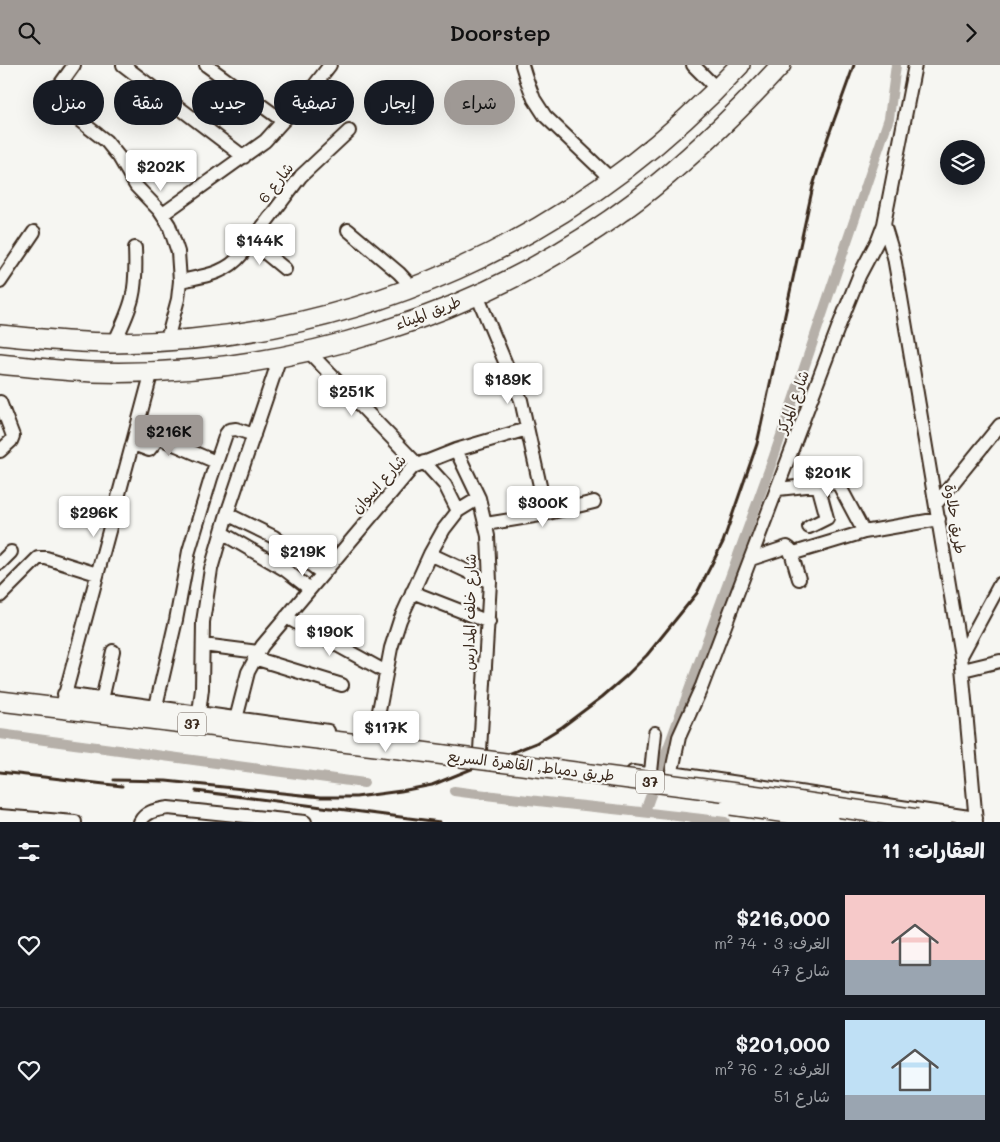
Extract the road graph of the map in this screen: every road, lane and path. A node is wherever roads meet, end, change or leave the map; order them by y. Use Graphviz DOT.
graph roads {
  1 [pos="74,65"];
  2 [pos="123,65"];
  3 [pos="206,65"];
  4 [pos="330,65"];
  5 [pos="522,65"];
  6 [pos="692,65"];
  7 [pos="740,65"];
  8 [pos="781,65"];
  9 [pos="915,65"];
  10 [pos="319,80"];
  11 [pos="718,89"];
  12 [pos="274,114"];
  13 [pos="280,125"];
  14 [pos="349,131"];
  15 [pos="244,157"];
  16 [pos="612,180"];
  17 [pos="163,214"];
  18 [pos="884,224"];
  19 [pos="348,231"];
  20 [pos="34,232"];
  21 [pos="251,241"];
  22 [pos="135,248"];
  23 [pos="285,269"];
  24 [pos="180,281"];
  25 [pos="0,282"];
  26 [pos="412,287"];
  27 [pos="477,295"];
  28 [pos="0,335"];
  29 [pos="167,340"];
  30 [pos="114,343"];
  31 [pos="308,351"];
  32 [pos="280,357"];
  33 [pos="0,364"];
  34 [pos="152,371"];
  35 [pos="0,402"];
  36 [pos="1000,425"];
  37 [pos="527,429"];
  38 [pos="254,435"];
  39 [pos="133,444"];
  40 [pos="456,450"];
  41 [pos="0,451"];
  42 [pos="216,462"];
  43 [pos="420,463"];
  44 [pos="818,485"];
  45 [pos="778,489"];
  46 [pos="479,498"];
  47 [pos="594,502"];
  48 [pos="936,504"];
  49 [pos="458,511"];
  50 [pos="546,513"];
  51 [pos="227,514"];
  52 [pos="939,519"];
  53 [pos="486,524"];
  54 [pos="809,527"];
  55 [pos="864,532"];
  56 [pos="222,533"];
  57 [pos="11,552"];
  58 [pos="430,554"];
  59 [pos="791,554"];
  60 [pos="751,559"];
  61 [pos="0,563"];
  62 [pos="97,574"];
  63 [pos="323,574"];
  64 [pos="799,579"];
  65 [pos="490,582"];
  66 [pos="1000,584"];
  67 [pos="310,589"];
  68 [pos="412,593"];
  69 [pos="0,596"];
  70 [pos="286,617"];
  71 [pos="489,622"];
  72 [pos="203,645"];
  73 [pos="113,651"];
  74 [pos="256,655"];
  75 [pos="961,656"];
  76 [pos="1000,661"];
  77 [pos="963,670"];
  78 [pos="386,672"];
  79 [pos="342,685"];
  80 [pos="102,700"];
  81 [pos="0,701"];
  82 [pos="63,702"];
  83 [pos="156,706"];
  84 [pos="0,713"];
  85 [pos="199,713"];
  86 [pos="236,719"];
  87 [pos="655,733"];
  88 [pos="380,748"];
  89 [pos="480,751"];
  90 [pos="168,808"];
  91 [pos="0,816"];
  92 [pos="976,820"];
  93 [pos="33,821"];
  94 [pos="75,822"];
  95 [pos="140,822"];
  96 [pos="168,822"];
  97 [pos="304,822"];
  98 [pos="854,822"];
  99 [pos="942,822"];
  1 -- 17 [label="street"];
  2 -- 15 [label="street"];
  3 -- 12 [label="street"];
  4 -- 10 [label="street"];
  5 -- 16 [label="street"];
  6 -- 11 [label="street"];
  7 -- 11 [label="highway, طريق الميناء"];
  8 -- 27 [label="highway, طريق الميناء"];
  9 -- 18 [label="street, شارع المركز"];
  11 -- 16 [label="highway, طريق الميناء"];
  13 -- 15 [label="street"];
  14 -- 21 [label="street, شارع 6"];
  15 -- 17 [label="street"];
  16 -- 26 [label="highway, طريق الميناء"];
  17 -- 24 [label="street"];
  18 -- 45 [label="street, شارع المركز"];
  18 -- 48 [label="street, طريق حلاوة"];
  19 -- 26 [label="street"];
  20 -- 25 [label="street"];
  21 -- 23 [label="street"];
  21 -- 24 [label="street, شارع 6"];
  22 -- 30 [label="street"];
  24 -- 29 [label="street"];
  26 -- 29 [label="highway, طريق الميناء"];
  27 -- 31 [label="highway, طريق الميناء"];
  27 -- 37 [label="street"];
  28 -- 30 [label="highway, طريق الميناء"];
  29 -- 30 [label="highway, طريق الميناء"];
  31 -- 32 [label="highway, طريق الميناء"];
  31 -- 43 [label="street"];
  32 -- 34 [label="highway, طريق الميناء"];
  32 -- 38 [label="street"];
  33 -- 34 [label="highway, طريق الميناء"];
  34 -- 39 [label="street"];
  35 -- 41 [label="street"];
  36 -- 48 [label="street"];
  37 -- 40 [label="street, شارع اسوان"];
  37 -- 50 [label="street"];
  38 -- 42 [label="street"];
  38 -- 51 [label="street"];
  39 -- 42 [label="street"];
  39 -- 62 [label="street"];
  40 -- 43 [label="street, شارع اسوان"];
  40 -- 46 [label="street, شارع خلف المدارس"];
  42 -- 83 [label="street"];
  43 -- 49 [label="street"];
  43 -- 63 [label="street, شارع اسوان"];
  44 -- 45 [label="street"];
  44 -- 54 [label="street"];
  44 -- 55 [label="street"];
  45 -- 60 [label="street, شارع المركز"];
  46 -- 49 [label="street"];
  46 -- 53 [label="street, شارع خلف المدارس"];
  47 -- 50 [label="street"];
  48 -- 52 [label="street, طريق حلاوة"];
  49 -- 58 [label="street"];
  50 -- 53 [label="street"];
  51 -- 56 [label="street"];
  51 -- 63 [label="street"];
  52 -- 55 [label="street"];
  52 -- 75 [label="street, طريق حلاوة"];
  53 -- 65 [label="street, شارع خلف المدارس"];
  55 -- 59 [label="street"];
  56 -- 67 [label="street"];
  56 -- 72 [label="street"];
  57 -- 61 [label="street"];
  58 -- 65 [label="street"];
  58 -- 68 [label="street"];
  59 -- 60 [label="street"];
  59 -- 64 [label="street"];
  60 -- 92 [label="street, شارع المركز"];
  62 -- 69 [label="street"];
  62 -- 82 [label="street"];
  63 -- 67 [label="street, شارع اسوان"];
  65 -- 71 [label="street, شارع خلف المدارس"];
  66 -- 75 [label="street"];
  67 -- 70 [label="street, شارع اسوان"];
  68 -- 71 [label="street"];
  68 -- 78 [label="street"];
  70 -- 74 [label="street, شارع اسوان"];
  70 -- 78 [label="street"];
  71 -- 89 [label="street, شارع خلف المدارس"];
  72 -- 74 [label="street"];
  72 -- 85 [label="street"];
  73 -- 80 [label="street"];
  74 -- 79 [label="street"];
  74 -- 86 [label="street, شارع اسوان"];
  75 -- 77 [label="street, طريق حلاوة"];
  76 -- 77 [label="street"];
  77 -- 92 [label="street, طريق حلاوة"];
  78 -- 88 [label="street"];
  80 -- 82 [label="street"];
  80 -- 83 [label="street"];
  81 -- 82 [label="highway, طريق دمياط, القاهرة السريع / 37"];
  82 -- 88 [label="highway, طريق دمياط, القاهرة السريع / 37"];
  83 -- 85 [label="street"];
  84 -- 88 [label="highway, طريق دمياط, القاهرة السريع / 37"];
  85 -- 86 [label="street"];
  86 -- 88 [label="street"];
  87 -- 89 [label="street"];
  88 -- 89 [label="street"];
  88 -- 98 [label="highway, طريق دمياط, القاهرة السريع / 37, bridge"];
  88 -- 99 [label="highway, طريق دمياط, القاهرة السريع / 37, bridge"];
  90 -- 95 [label="street"];
  90 -- 96 [label="street"];
  90 -- 97 [label="street"];
  91 -- 93 [label="street"];
  93 -- 94 [label="street"];
}
